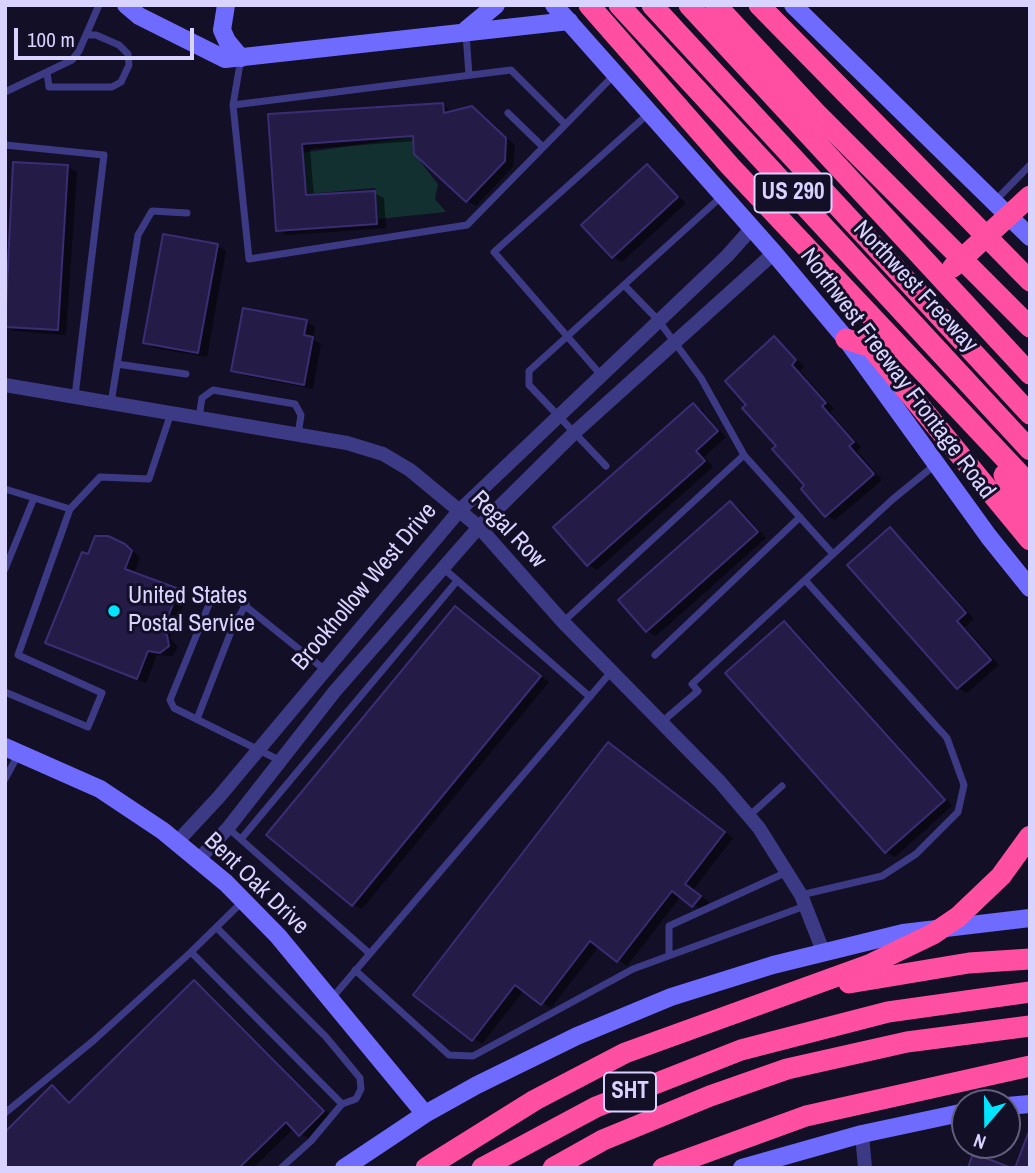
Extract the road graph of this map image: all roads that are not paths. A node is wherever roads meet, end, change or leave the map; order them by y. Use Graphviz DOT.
graph roads {
  1 [pos="99,5"];
  2 [pos="126,5"];
  3 [pos="226,5"];
  4 [pos="496,5"];
  5 [pos="554,5"];
  6 [pos="589,5"];
  7 [pos="619,5"];
  8 [pos="652,5"];
  9 [pos="689,5"];
  10 [pos="716,5"];
  11 [pos="759,5"];
  12 [pos="794,6"];
  13 [pos="569,22"];
  14 [pos="466,30"];
  15 [pos="87,35"];
  16 [pos="242,58"];
  17 [pos="47,72"];
  18 [pos="615,74"];
  19 [pos="470,75"];
  20 [pos="5,92"];
  21 [pos="233,105"];
  22 [pos="508,113"];
  23 [pos="649,113"];
  24 [pos="565,124"];
  25 [pos="5,145"];
  26 [pos="543,147"];
  27 [pos="1029,167"];
  28 [pos="806,173"];
  29 [pos="722,196"];
  30 [pos="1030,196"];
  31 [pos="994,202"];
  32 [pos="1030,207"];
  33 [pos="187,214"];
  34 [pos="752,228"];
  35 [pos="1030,237"];
  36 [pos="775,253"];
  37 [pos="1030,281"];
  38 [pos="625,286"];
  39 [pos="658,320"];
  40 [pos="1030,327"];
  41 [pos="568,337"];
  42 [pos="846,339"];
  43 [pos="674,342"];
  44 [pos="117,363"];
  45 [pos="921,372"];
  46 [pos="186,374"];
  47 [pos="600,374"];
  48 [pos="1030,374"];
  49 [pos="967,381"];
  50 [pos="5,385"];
  51 [pos="75,397"];
  52 [pos="111,403"];
  53 [pos="1030,411"];
  54 [pos="171,414"];
  55 [pos="557,415"];
  56 [pos="199,418"];
  57 [pos="574,433"];
  58 [pos="298,435"];
  59 [pos="1030,450"];
  60 [pos="744,455"];
  61 [pos="937,464"];
  62 [pos="606,466"];
  63 [pos="1030,474"];
  64 [pos="1030,485"];
  65 [pos="5,489"];
  66 [pos="34,498"];
  67 [pos="70,509"];
  68 [pos="459,511"];
  69 [pos="1030,511"];
  70 [pos="800,517"];
  71 [pos="479,527"];
  72 [pos="1030,540"];
  73 [pos="833,554"];
  74 [pos="441,566"];
  75 [pos="5,569"];
  76 [pos="805,580"];
  77 [pos="457,581"];
  78 [pos="1030,588"];
  79 [pos="246,604"];
  80 [pos="370,615"];
  81 [pos="563,622"];
  82 [pos="387,630"];
  83 [pos="655,654"];
  84 [pos="325,670"];
  85 [pos="612,671"];
  86 [pos="5,692"];
  87 [pos="590,696"];
  88 [pos="197,719"];
  89 [pos="663,721"];
  90 [pos="259,749"];
  91 [pos="12,750"];
  92 [pos="279,760"];
  93 [pos="5,779"];
  94 [pos="782,786"];
  95 [pos="749,816"];
  96 [pos="228,828"];
  97 [pos="1030,836"];
  98 [pos="241,839"];
  99 [pos="177,842"];
  100 [pos="198,860"];
  101 [pos="787,872"];
  102 [pos="244,900"];
  103 [pos="803,901"];
  104 [pos="1030,918"];
  105 [pos="217,928"];
  106 [pos="823,951"];
  107 [pos="191,952"];
  108 [pos="369,953"];
  109 [pos="669,955"];
  110 [pos="1030,959"];
  111 [pos="355,970"];
  112 [pos="799,991"];
  113 [pos="1030,992"];
  114 [pos="331,998"];
  115 [pos="1030,1026"];
  116 [pos="1030,1066"];
  117 [pos="1030,1076"];
  118 [pos="939,1085"];
  119 [pos="342,1104"];
  120 [pos="5,1113"];
  121 [pos="425,1114"];
  122 [pos="951,1115"];
  123 [pos="862,1134"];
  124 [pos="281,1168"];
  125 [pos="344,1168"];
  126 [pos="426,1168"];
  127 [pos="482,1168"];
  128 [pos="553,1168"];
  129 [pos="663,1168"];
  130 [pos="742,1168"];
  131 [pos="865,1168"];
  1 -- 15 [label="lane"];
  2 -- 16 [label="main road"];
  3 -- 16 [label="main road"];
  4 -- 14 [label="main road"];
  5 -- 13 [label="main road, Northwest Freeway Frontage Road"];
  6 -- 45 [label="highway"];
  7 -- 49 [label="highway, Northwest Freeway / US 290"];
  8 -- 28 [label="highway"];
  9 -- 48 [label="highway, Northwest Freeway / US 290"];
  10 -- 40 [label="highway"];
  11 -- 37 [label="highway"];
  12 -- 31 [label="main road"];
  13 -- 14 [label="main road"];
  13 -- 18 [label="main road, Northwest Freeway Frontage Road"];
  14 -- 16 [label="main road"];
  14 -- 19 [label="lane"];
  15 -- 17 [label="lane"];
  15 -- 17 [label="lane"];
  16 -- 21 [label="lane"];
  17 -- 20 [label="lane"];
  18 -- 23 [label="main road, Northwest Freeway Frontage Road"];
  18 -- 24 [label="lane"];
  19 -- 21 [label="lane"];
  19 -- 24 [label="lane"];
  21 -- 26 [label="lane"];
  22 -- 26 [label="lane"];
  23 -- 29 [label="main road, Northwest Freeway Frontage Road"];
  23 -- 41 [label="lane"];
  24 -- 26 [label="lane"];
  25 -- 51 [label="lane"];
  27 -- 31 [label="lane"];
  28 -- 30 [label="highway"];
  28 -- 53 [label="highway"];
  29 -- 34 [label="main road, Northwest Freeway Frontage Road"];
  29 -- 38 [label="lane"];
  31 -- 35 [label="main road"];
  32 -- 53 [label="highway"];
  33 -- 44 [label="lane"];
  34 -- 36 [label="main road, Northwest Freeway Frontage Road"];
  34 -- 39 [label="street, Brookhollow West Drive"];
  36 -- 42 [label="main road, Northwest Freeway Frontage Road"];
  36 -- 43 [label="street, Brookhollow West Drive"];
  38 -- 39 [label="lane"];
  38 -- 41 [label="lane"];
  39 -- 43 [label="lane"];
  39 -- 47 [label="street, Brookhollow West Drive"];
  41 -- 47 [label="lane"];
  41 -- 55 [label="lane"];
  42 -- 61 [label="main road, Northwest Freeway Frontage Road"];
  42 -- 72 [label="highway"];
  43 -- 57 [label="street, Brookhollow West Drive"];
  43 -- 60 [label="lane"];
  44 -- 46 [label="lane"];
  44 -- 52 [label="lane"];
  45 -- 64 [label="highway"];
  45 -- 69 [label="highway"];
  47 -- 55 [label="street, Brookhollow West Drive"];
  49 -- 59 [label="highway, Northwest Freeway / US 290"];
  49 -- 63 [label="highway"];
  50 -- 51 [label="street, Regal Row"];
  51 -- 52 [label="street, Regal Row"];
  52 -- 54 [label="street, Regal Row"];
  54 -- 56 [label="street, Regal Row"];
  54 -- 67 [label="lane"];
  55 -- 57 [label="lane"];
  55 -- 68 [label="street, Brookhollow West Drive"];
  56 -- 58 [label="street, Regal Row"];
  56 -- 58 [label="lane"];
  57 -- 62 [label="lane"];
  57 -- 71 [label="street, Brookhollow West Drive"];
  58 -- 68 [label="street, Regal Row"];
  60 -- 70 [label="lane"];
  60 -- 81 [label="lane"];
  61 -- 73 [label="lane"];
  61 -- 78 [label="main road, Northwest Freeway Frontage Road"];
  65 -- 66 [label="lane"];
  66 -- 67 [label="lane"];
  66 -- 75 [label="lane"];
  67 -- 86 [label="lane"];
  68 -- 71 [label="street, Regal Row"];
  68 -- 80 [label="street, Brookhollow West Drive"];
  70 -- 73 [label="lane"];
  70 -- 83 [label="lane"];
  71 -- 74 [label="street, Brookhollow West Drive"];
  71 -- 81 [label="street, Regal Row"];
  73 -- 76 [label="lane"];
  74 -- 77 [label="lane"];
  74 -- 82 [label="street, Brookhollow West Drive"];
  76 -- 89 [label="lane"];
  76 -- 103 [label="lane"];
  77 -- 87 [label="lane"];
  77 -- 98 [label="lane"];
  79 -- 84 [label="lane"];
  79 -- 88 [label="lane"];
  79 -- 88 [label="lane"];
  80 -- 82 [label="street"];
  80 -- 84 [label="street, Brookhollow West Drive"];
  81 -- 85 [label="street, Regal Row"];
  82 -- 92 [label="street, Brookhollow West Drive"];
  84 -- 90 [label="street, Brookhollow West Drive"];
  85 -- 87 [label="lane"];
  85 -- 89 [label="street, Regal Row"];
  87 -- 108 [label="lane"];
  88 -- 90 [label="lane"];
  89 -- 95 [label="street, Regal Row"];
  90 -- 92 [label="lane"];
  90 -- 99 [label="street, Brookhollow West Drive"];
  91 -- 93 [label="lane"];
  91 -- 99 [label="main road, Bent Oak Drive"];
  92 -- 96 [label="street, Brookhollow West Drive"];
  94 -- 95 [label="lane"];
  95 -- 101 [label="street, Regal Row"];
  96 -- 98 [label="lane"];
  96 -- 100 [label="street, Brookhollow West Drive"];
  97 -- 112 [label="highway"];
  98 -- 108 [label="lane"];
  99 -- 100 [label="main road, Bent Oak Drive"];
  100 -- 102 [label="main road, Bent Oak Drive"];
  101 -- 103 [label="street, Regal Row"];
  101 -- 109 [label="lane"];
  102 -- 105 [label="lane"];
  102 -- 114 [label="main road, Bent Oak Drive"];
  103 -- 106 [label="street, Regal Row"];
  103 -- 109 [label="lane"];
  104 -- 106 [label="main road"];
  105 -- 107 [label="lane"];
  105 -- 119 [label="lane"];
  106 -- 121 [label="main road"];
  107 -- 119 [label="lane"];
  107 -- 120 [label="lane"];
  108 -- 111 [label="lane"];
  109 -- 111 [label="lane"];
  110 -- 112 [label="highway"];
  111 -- 114 [label="lane"];
  112 -- 126 [label="highway"];
  113 -- 127 [label="highway, SHT"];
  114 -- 121 [label="main road, Bent Oak Drive"];
  115 -- 128 [label="highway, SHT"];
  116 -- 118 [label="highway"];
  117 -- 118 [label="highway"];
  118 -- 129 [label="highway"];
  119 -- 124 [label="lane"];
  121 -- 125 [label="main road"];
  122 -- 123 [label="main road"];
  123 -- 130 [label="main road"];
  123 -- 131 [label="street"];
}
